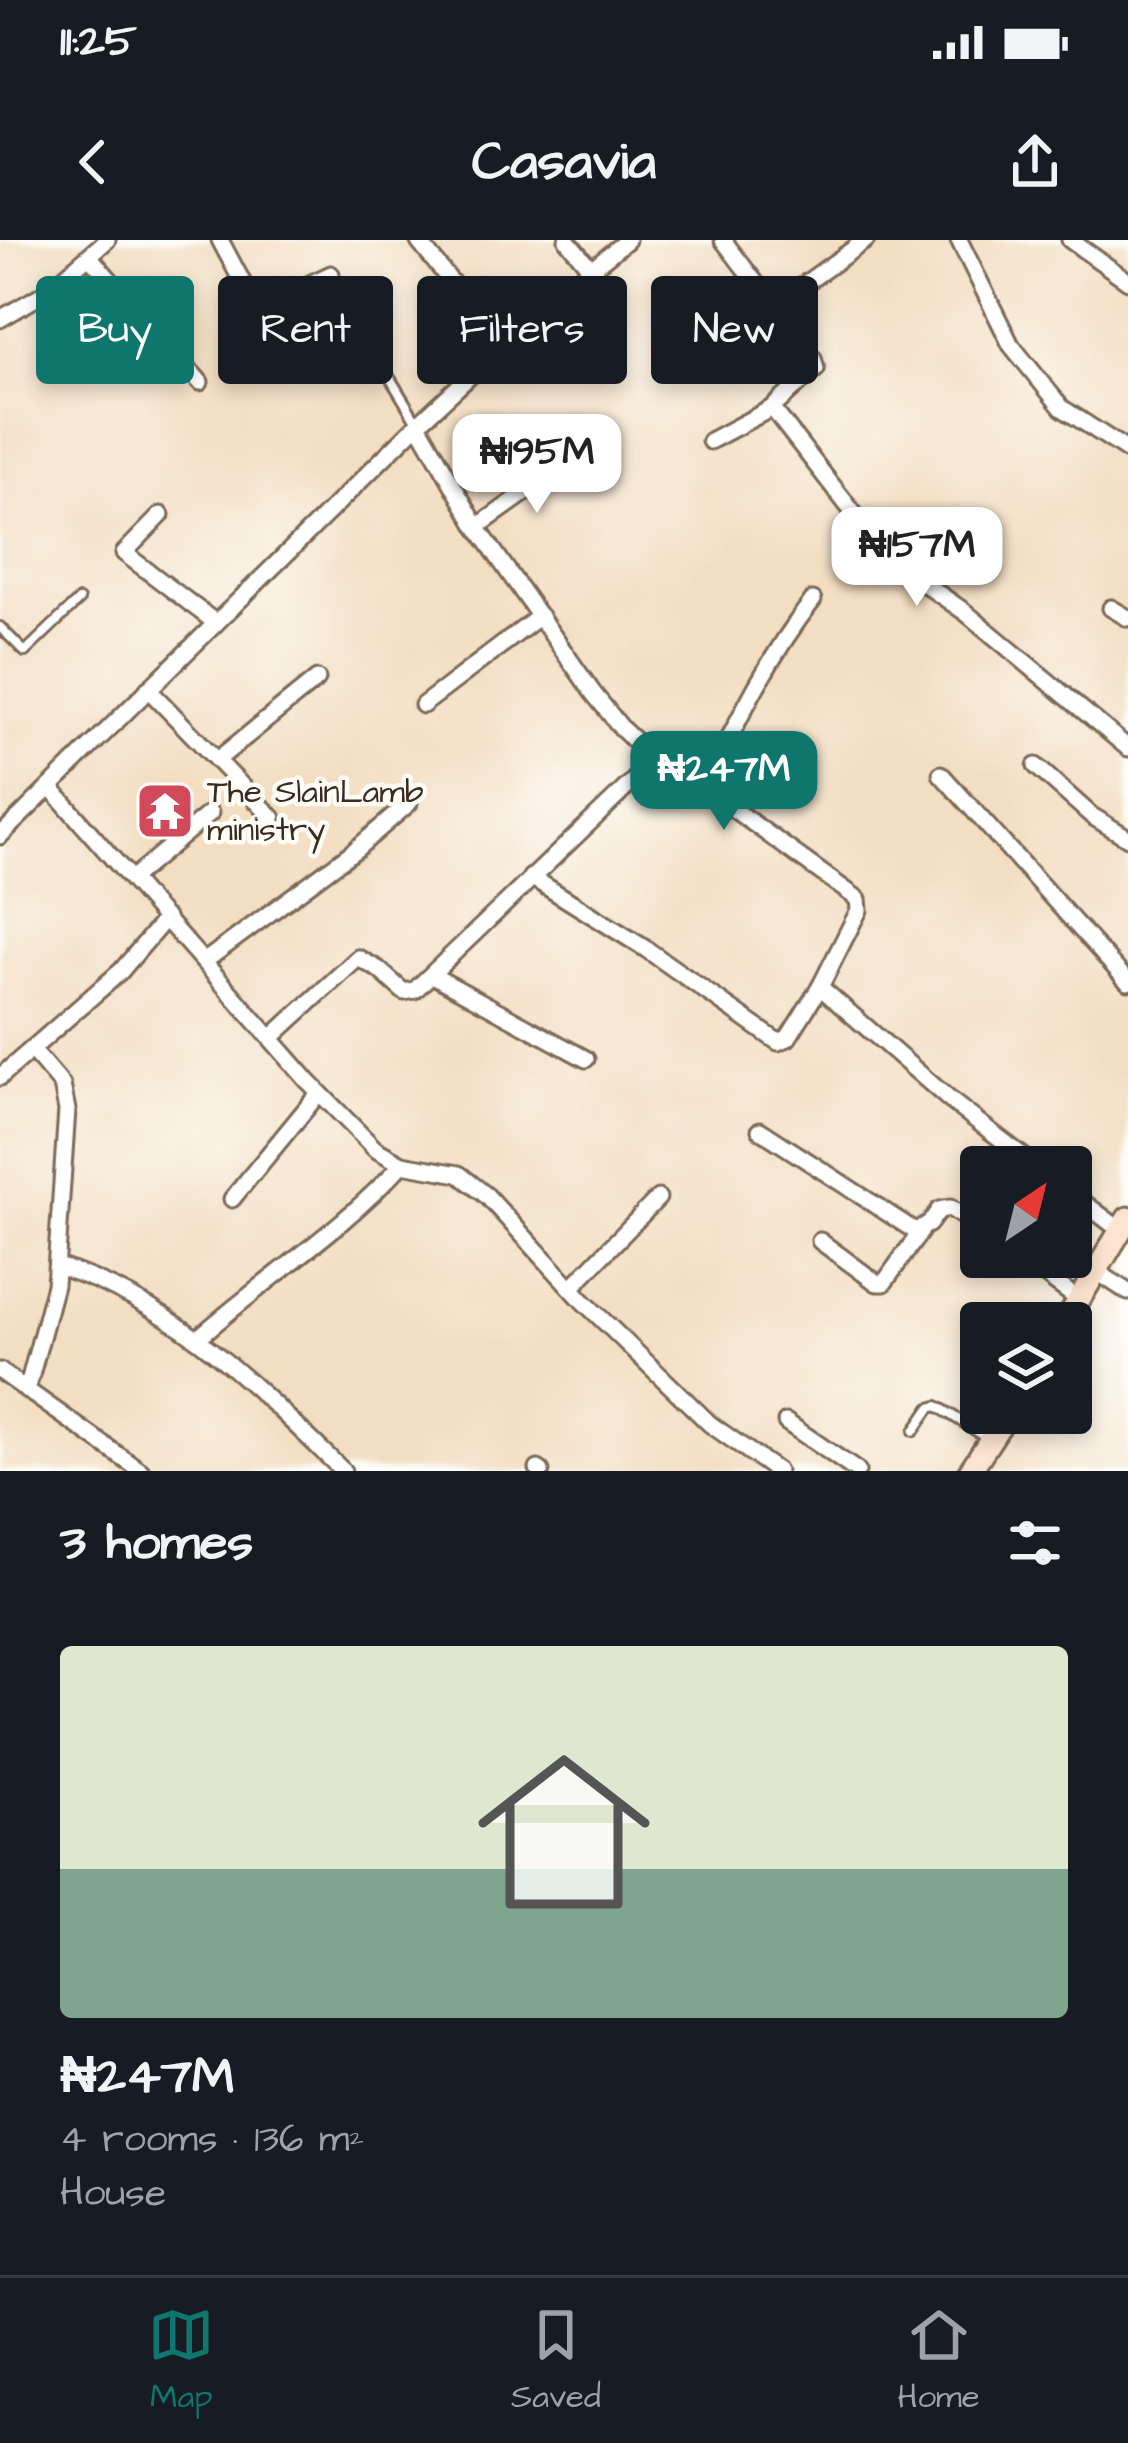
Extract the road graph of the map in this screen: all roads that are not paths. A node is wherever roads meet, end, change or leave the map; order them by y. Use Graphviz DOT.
graph roads {
  1 [pos="107,240"];
  2 [pos="220,240"];
  3 [pos="568,240"];
  4 [pos="627,240"];
  5 [pos="723,240"];
  6 [pos="866,240"];
  7 [pos="959,240"];
  8 [pos="1070,240"];
  9 [pos="419,242"];
  10 [pos="89,256"];
  11 [pos="591,269"];
  12 [pos="331,274"];
  13 [pos="446,276"];
  14 [pos="583,276"];
  15 [pos="751,276"];
  16 [pos="816,276"];
  17 [pos="1128,281"];
  18 [pos="0,319"];
  19 [pos="200,382"];
  20 [pos="393,383"];
  21 [pos="461,384"];
  22 [pos="799,384"];
  23 [pos="772,408"];
  24 [pos="418,424"];
  25 [pos="710,441"];
  26 [pos="1128,451"];
  27 [pos="567,463"];
  28 [pos="161,515"];
  29 [pos="477,527"];
  30 [pos="79,600"];
  31 [pos="813,600"];
  32 [pos="1111,608"];
  33 [pos="540,616"];
  34 [pos="1128,618"];
  35 [pos="216,623"];
  36 [pos="0,627"];
  37 [pos="317,679"];
  38 [pos="148,689"];
  39 [pos="423,705"];
  40 [pos="1128,748"];
  41 [pos="217,760"];
  42 [pos="655,760"];
  43 [pos="1036,766"];
  44 [pos="941,774"];
  45 [pos="50,787"];
  46 [pos="704,788"];
  47 [pos="409,803"];
  48 [pos="210,813"];
  49 [pos="273,818"];
  50 [pos="0,836"];
  51 [pos="1128,838"];
  52 [pos="531,878"];
  53 [pos="131,879"];
  54 [pos="166,918"];
  55 [pos="205,961"];
  56 [pos="432,975"];
  57 [pos="1128,982"];
  58 [pos="820,987"];
  59 [pos="272,1037"];
  60 [pos="32,1050"];
  61 [pos="586,1059"];
  62 [pos="0,1077"];
  63 [pos="319,1093"];
  64 [pos="760,1130"];
  65 [pos="1010,1146"];
  66 [pos="402,1164"];
  67 [pos="658,1198"];
  68 [pos="232,1199"];
  69 [pos="1092,1205"];
  70 [pos="960,1215"];
  71 [pos="1124,1224"];
  72 [pos="921,1231"];
  73 [pos="820,1241"];
  74 [pos="57,1266"];
  75 [pos="1096,1271"];
  76 [pos="1049,1278"];
  77 [pos="571,1288"];
  78 [pos="1128,1292"];
  79 [pos="1079,1300"];
  80 [pos="197,1340"];
  81 [pos="0,1372"];
  82 [pos="27,1390"];
  83 [pos="786,1422"];
  84 [pos="914,1431"];
  85 [pos="994,1434"];
  86 [pos="990,1440"];
  87 [pos="971,1470"];
  88 [pos="141,1471"];
  89 [pos="344,1471"];
  90 [pos="777,1471"];
  91 [pos="857,1471"];
  1 -- 10 [label="street"];
  2 -- 12 [label="street"];
  3 -- 11 [label="street"];
  4 -- 11 [label="street"];
  5 -- 15 [label="street"];
  6 -- 16 [label="street"];
  7 -- 26 [label="street"];
  8 -- 17 [label="street"];
  9 -- 13 [label="street"];
  10 -- 18 [label="street"];
  10 -- 19 [label="street"];
  11 -- 14 [label="street"];
  20 -- 24 [label="lane"];
  21 -- 24 [label="street"];
  22 -- 23 [label="street"];
  23 -- 25 [label="street"];
  23 -- 40 [label="street"];
  24 -- 29 [label="street"];
  24 -- 35 [label="street"];
  27 -- 29 [label="street"];
  28 -- 35 [label="street"];
  29 -- 33 [label="street"];
  30 -- 36 [label="lane"];
  31 -- 46 [label="street"];
  32 -- 34 [label="street"];
  33 -- 39 [label="street"];
  33 -- 42 [label="street"];
  35 -- 38 [label="street"];
  37 -- 41 [label="street"];
  38 -- 41 [label="street"];
  38 -- 45 [label="street"];
  41 -- 49 [label="street"];
  42 -- 46 [label="street"];
  42 -- 52 [label="street"];
  43 -- 51 [label="street"];
  44 -- 57 [label="street"];
  45 -- 50 [label="street"];
  45 -- 53 [label="street"];
  46 -- 58 [label="street"];
  47 -- 55 [label="street"];
  48 -- 53 [label="street"];
  52 -- 56 [label="street"];
  52 -- 58 [label="street"];
  53 -- 54 [label="street"];
  54 -- 55 [label="street"];
  54 -- 60 [label="street"];
  55 -- 59 [label="street"];
  56 -- 59 [label="street"];
  56 -- 61 [label="street"];
  58 -- 65 [label="street"];
  59 -- 63 [label="street"];
  60 -- 62 [label="street"];
  60 -- 74 [label="street"];
  63 -- 66 [label="street"];
  63 -- 68 [label="street"];
  64 -- 72 [label="street"];
  66 -- 77 [label="street"];
  66 -- 80 [label="street"];
  67 -- 77 [label="street"];
  69 -- 71 [label="street"];
  70 -- 72 [label="street"];
  71 -- 75 [label="street"];
  72 -- 73 [label="street"];
  74 -- 80 [label="street"];
  74 -- 82 [label="street"];
  75 -- 78 [label="street"];
  75 -- 79 [label="street"];
  76 -- 79 [label="street"];
  77 -- 90 [label="street"];
  80 -- 89 [label="street"];
  81 -- 82 [label="street"];
  82 -- 88 [label="street"];
  83 -- 91 [label="street"];
  84 -- 86 [label="lane"];
  85 -- 86 [label="street"];
  86 -- 87 [label="street"];
}
